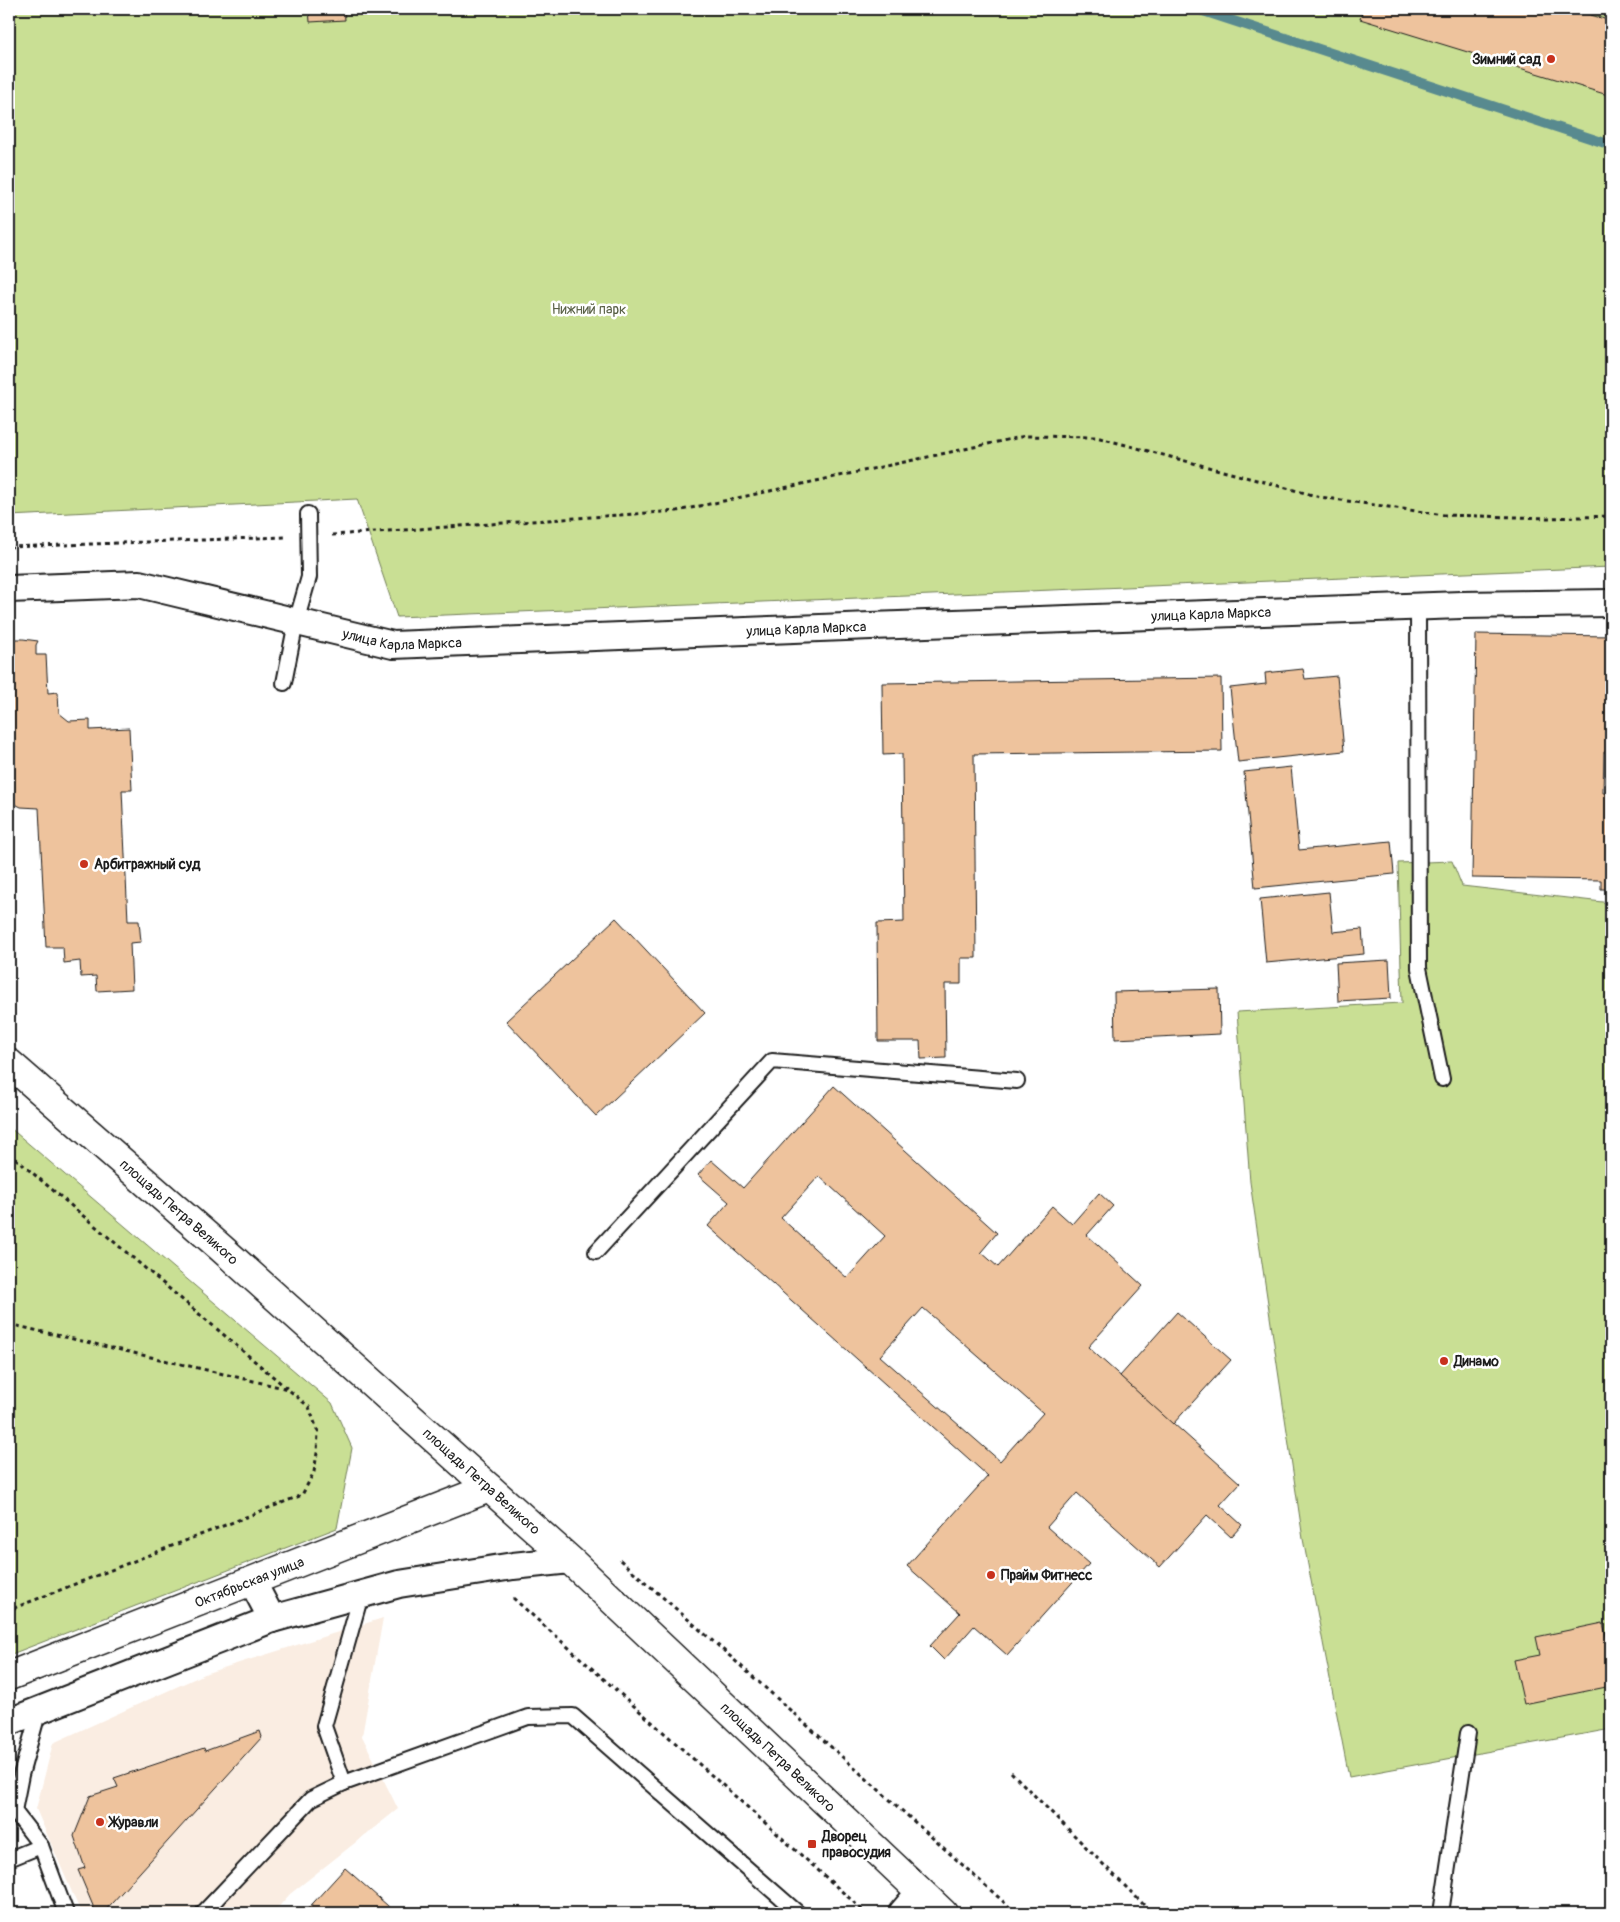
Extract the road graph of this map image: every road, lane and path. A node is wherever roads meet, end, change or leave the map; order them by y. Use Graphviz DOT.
graph roads {
  1 [pos="308,514"];
  2 [pos="1611,516"];
  3 [pos="324,535"];
  4 [pos="290,536"];
  5 [pos="9,547"];
  6 [pos="9,589"];
  7 [pos="1611,603"];
  8 [pos="1418,607"];
  9 [pos="296,622"];
  10 [pos="284,683"];
  11 [pos="9,1063"];
  12 [pos="1442,1079"];
  13 [pos="1017,1081"];
  14 [pos="9,1153"];
  15 [pos="596,1252"];
  16 [pos="9,1324"];
  17 [pos="290,1390"];
  18 [pos="489,1488"];
  19 [pos="570,1560"];
  20 [pos="483,1571"];
  21 [pos="252,1581"];
  22 [pos="361,1595"];
  23 [pos="9,1610"];
  24 [pos="272,1619"];
  25 [pos="9,1676"];
  26 [pos="39,1710"];
  27 [pos="9,1722"];
  28 [pos="1468,1733"];
  29 [pos="1011,1772"];
  30 [pos="344,1783"];
  31 [pos="12,1810"];
  32 [pos="41,1846"];
  33 [pos="9,1859"];
  34 [pos="920,1892"];
  35 [pos="66,1913"];
  36 [pos="203,1913"];
  37 [pos="798,1913"];
  38 [pos="866,1913"];
  39 [pos="902,1913"];
  40 [pos="943,1913"];
  41 [pos="1152,1913"];
  42 [pos="1441,1913"];
  1 -- 9 [label="lane"];
  2 -- 3 [label="path"];
  4 -- 5 [label="path"];
  6 -- 9 [label="street, улица Карла Маркса"];
  7 -- 8 [label="street, улица Карла Маркса"];
  8 -- 9 [label="street, улица Карла Маркса"];
  8 -- 12 [label="lane"];
  9 -- 10 [label="lane"];
  11 -- 18 [label="main road, площадь Петра Великого"];
  13 -- 15 [label="lane"];
  14 -- 17 [label="path"];
  16 -- 17 [label="path"];
  17 -- 23 [label="path"];
  18 -- 19 [label="main road, площадь Петра Великого"];
  18 -- 21 [label="main road, Октябрьская улица"];
  19 -- 20 [label="street"];
  19 -- 34 [label="main road, площадь Петра Великого"];
  20 -- 22 [label="street"];
  20 -- 38 [label="path"];
  21 -- 24 [label="street"];
  21 -- 25 [label="main road, Октябрьская улица"];
  22 -- 24 [label="street"];
  22 -- 30 [label="lane"];
  24 -- 26 [label="street"];
  26 -- 27 [label="street"];
  26 -- 31 [label="lane"];
  28 -- 42 [label="lane"];
  29 -- 41 [label="path"];
  30 -- 36 [label="lane"];
  30 -- 37 [label="lane"];
  31 -- 32 [label="lane"];
  32 -- 33 [label="lane"];
  32 -- 35 [label="lane"];
  34 -- 39 [label="street"];
  34 -- 40 [label="main road, площадь Петра Великого"];
}
